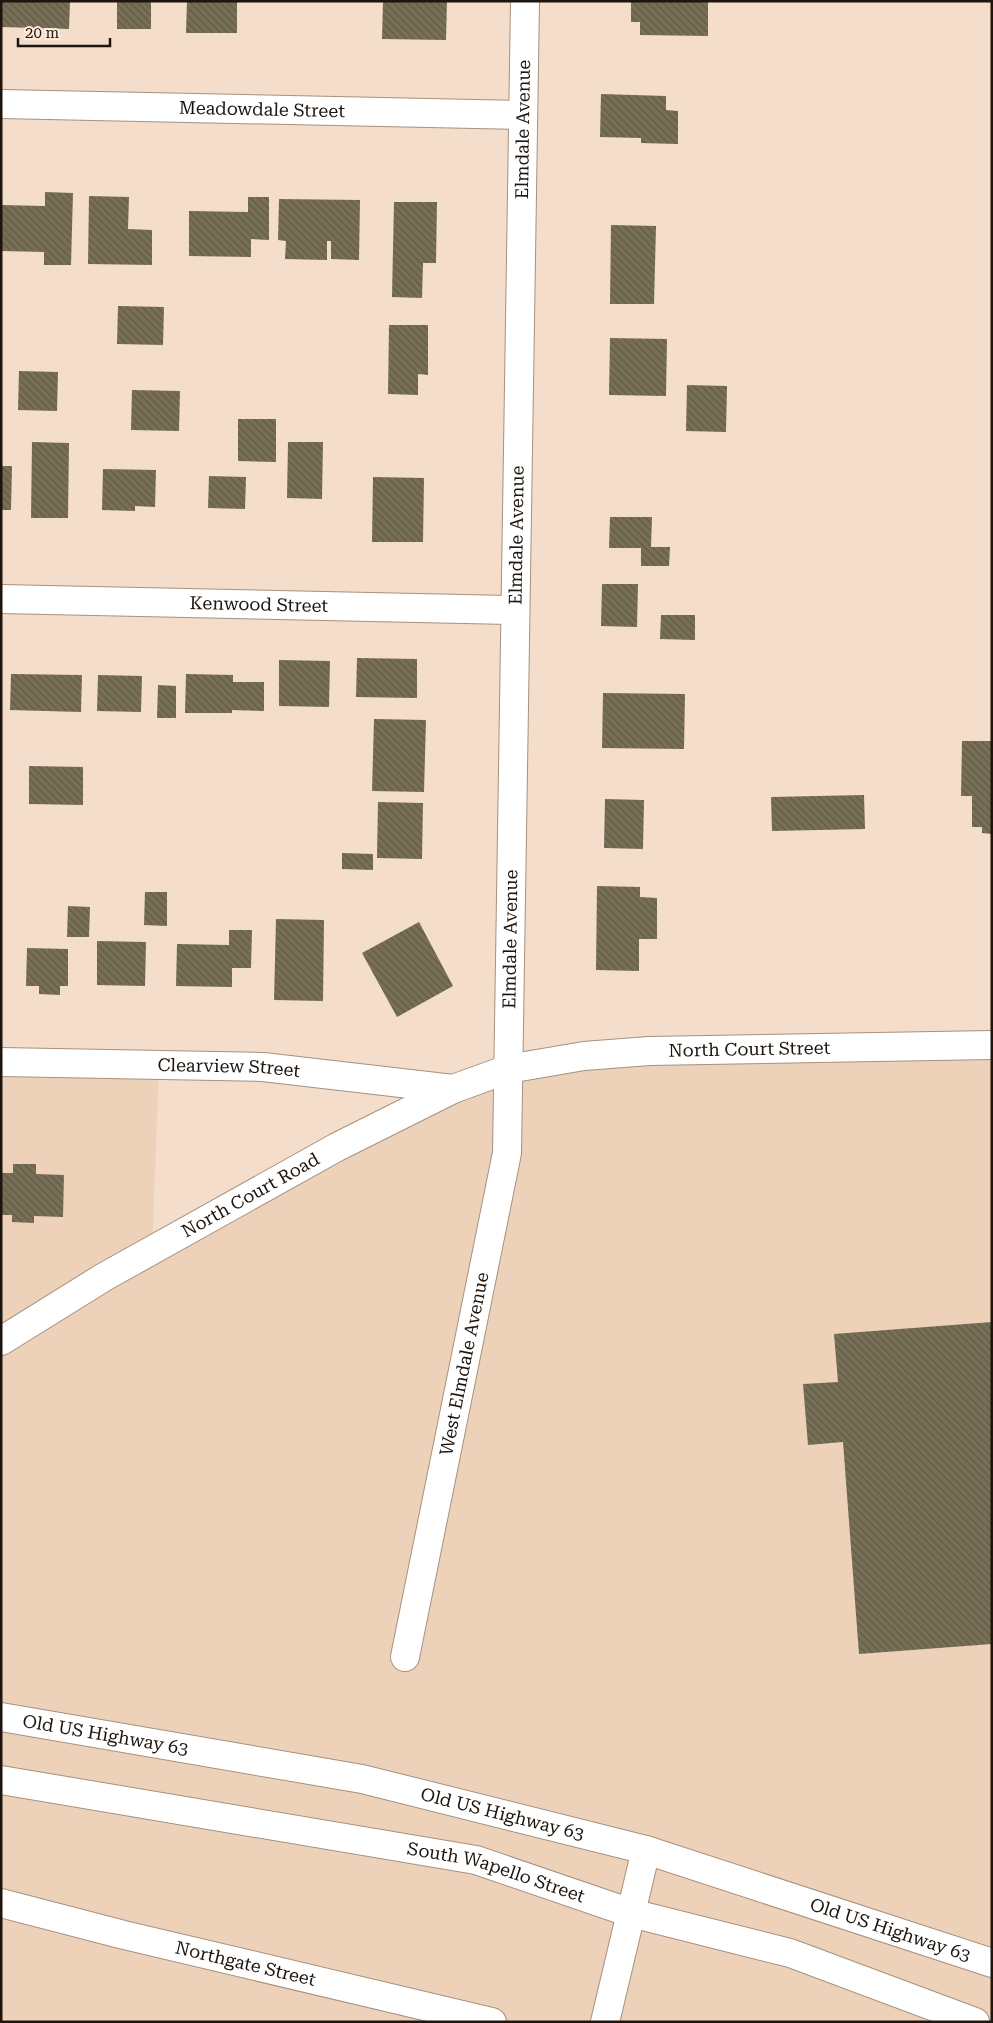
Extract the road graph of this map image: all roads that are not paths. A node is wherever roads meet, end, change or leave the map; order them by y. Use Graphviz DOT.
graph roads {
  1 [pos="525,1"];
  2 [pos="1,104"];
  3 [pos="523,115"];
  4 [pos="1,599"];
  5 [pos="515,610"];
  6 [pos="992,1045"];
  7 [pos="1,1062"];
  8 [pos="508,1069"];
  9 [pos="453,1089"];
  10 [pos="1,1341"];
  11 [pos="405,1658"];
  12 [pos="1,1717"];
  13 [pos="1,1780"];
  14 [pos="646,1850"];
  15 [pos="1,1903"];
  16 [pos="631,1913"];
  17 [pos="992,1963"];
  18 [pos="492,2022"];
  19 [pos="605,2022"];
  20 [pos="975,2022"];
  1 -- 3 [label="main road, Elmdale Avenue"];
  2 -- 3 [label="main road, Meadowdale Street"];
  3 -- 5 [label="main road, Elmdale Avenue"];
  4 -- 5 [label="main road, Kenwood Street"];
  5 -- 8 [label="main road, Elmdale Avenue"];
  6 -- 8 [label="main road, North Court Street"];
  7 -- 9 [label="main road, Clearview Street"];
  8 -- 9 [label="main road, North Court Road"];
  8 -- 11 [label="main road, West Elmdale Avenue"];
  9 -- 10 [label="main road, North Court Road"];
  12 -- 14 [label="main road, Old US Highway 63"];
  13 -- 16 [label="main road, South Wapello Street"];
  14 -- 16 [label="main road"];
  14 -- 17 [label="main road, Old US Highway 63"];
  15 -- 18 [label="main road, Northgate Street"];
  16 -- 19 [label="main road"];
  16 -- 20 [label="main road, South Wapello Street"];
}
